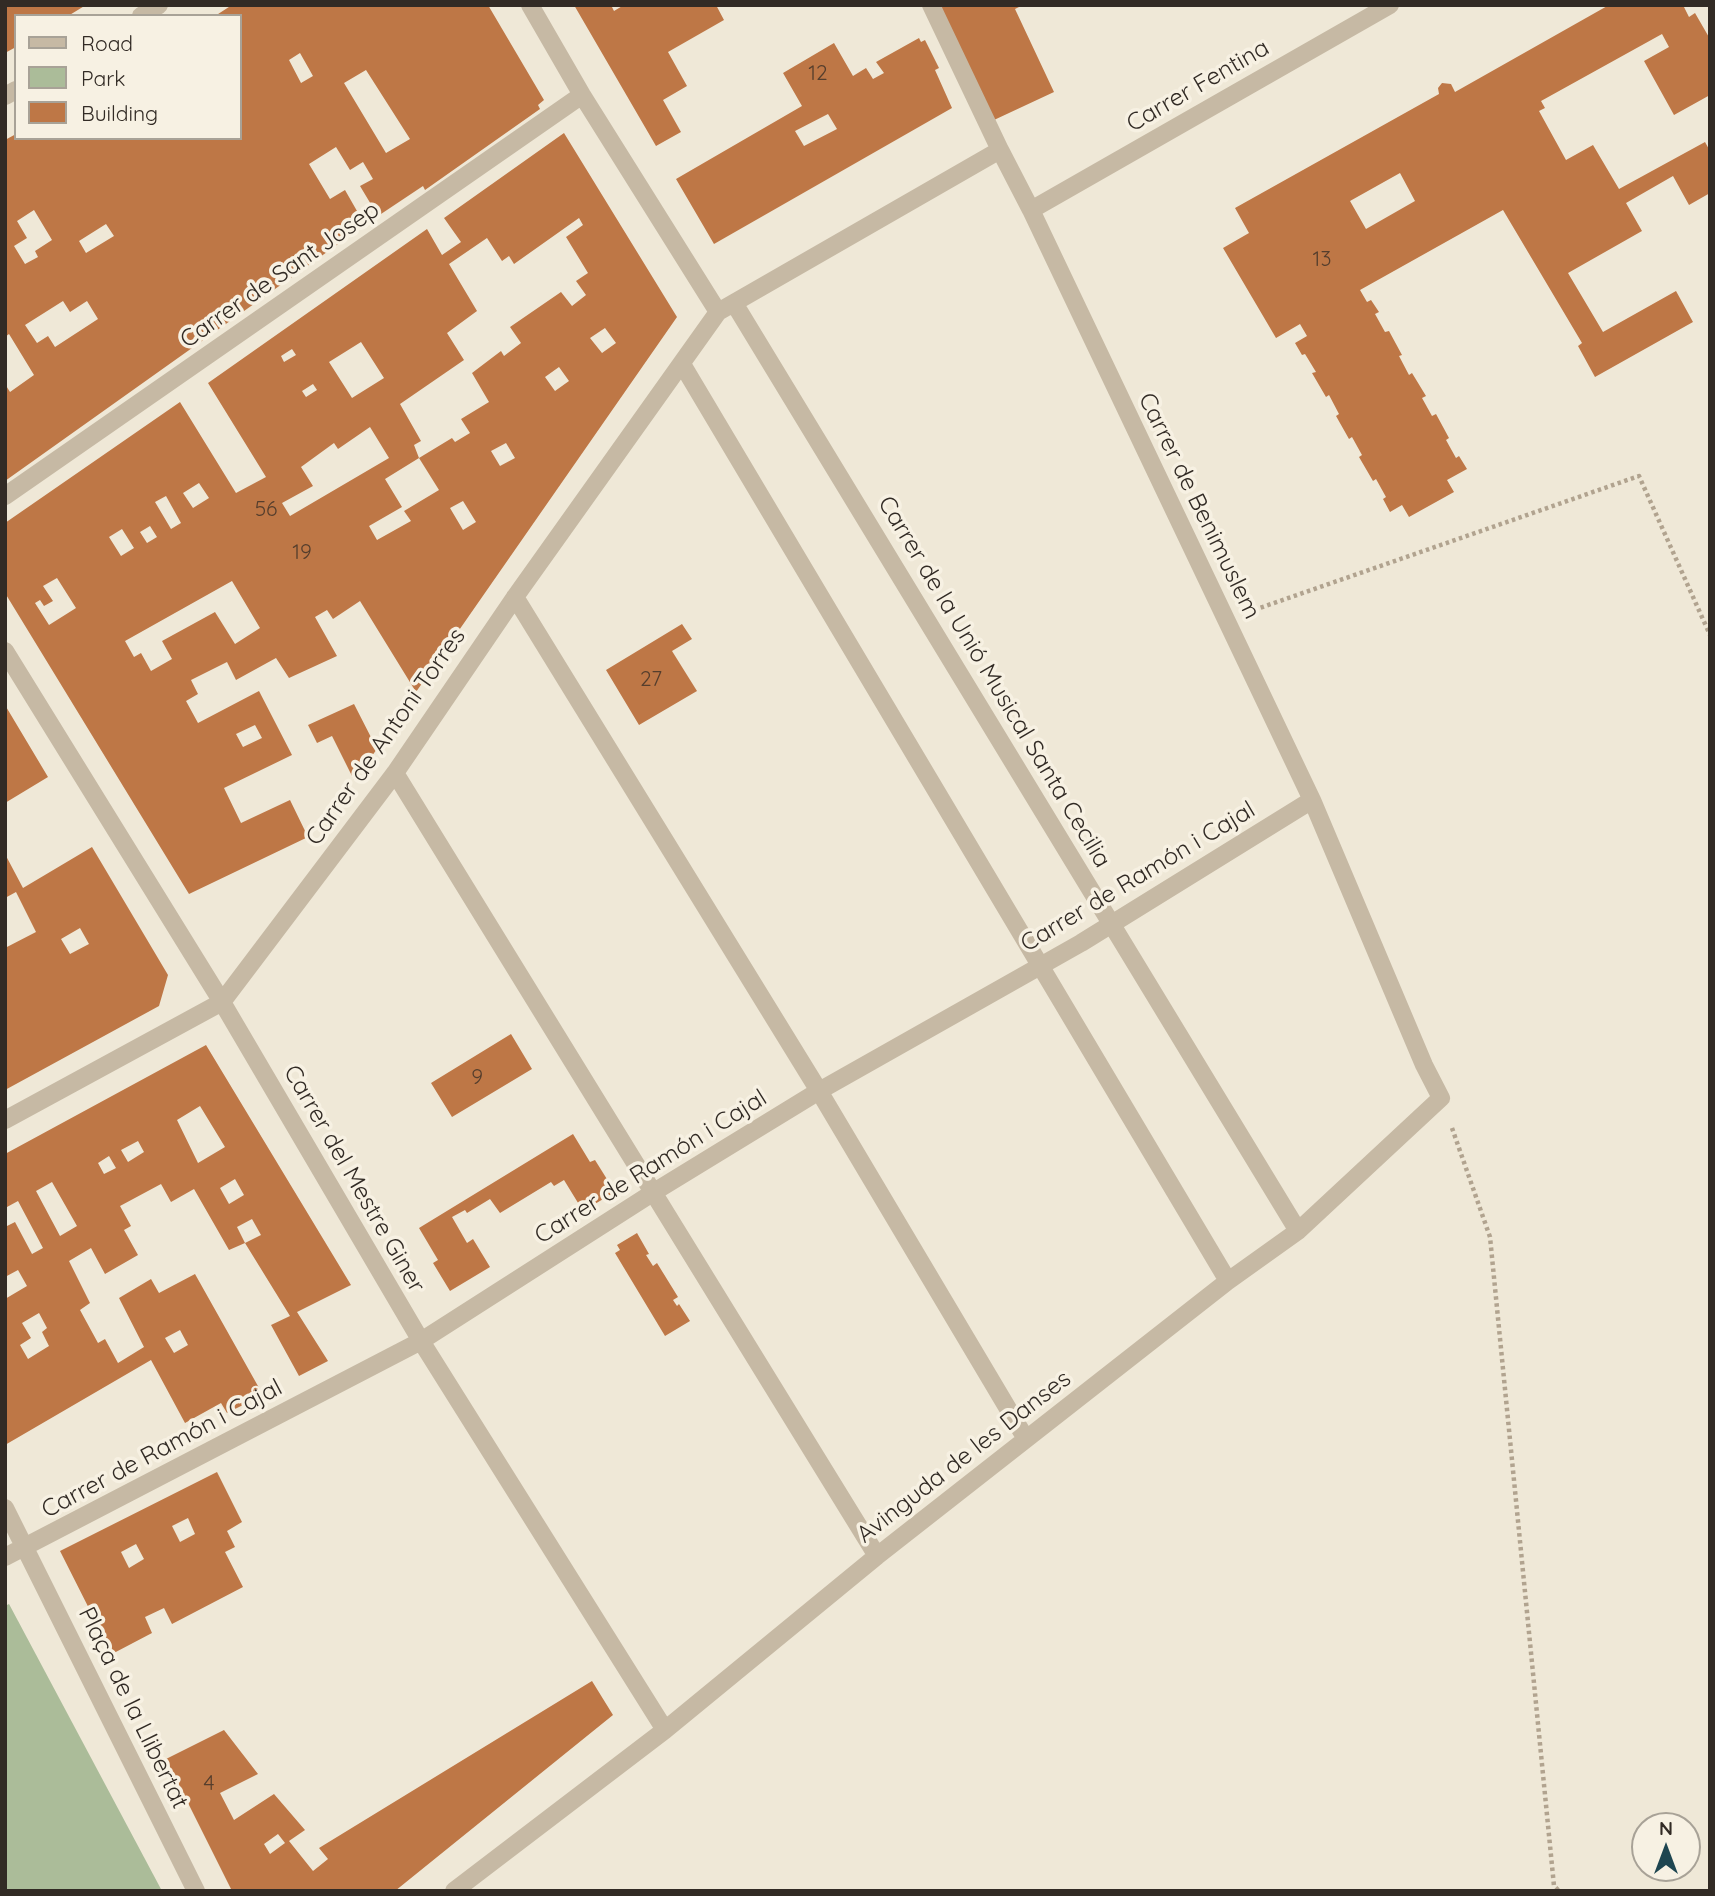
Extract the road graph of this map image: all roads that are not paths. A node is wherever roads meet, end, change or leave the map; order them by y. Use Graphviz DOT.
graph roads {
  1 [pos="530,5"];
  2 [pos="931,5"];
  3 [pos="1390,5"];
  4 [pos="582,95"];
  5 [pos="1000,150"];
  6 [pos="1031,210"];
  7 [pos="734,303"];
  8 [pos="718,312"];
  9 [pos="682,364"];
  10 [pos="5,496"];
  11 [pos="515,597"];
  12 [pos="5,651"];
  13 [pos="396,773"];
  14 [pos="1312,800"];
  15 [pos="1112,923"];
  16 [pos="1039,966"];
  17 [pos="222,1002"];
  18 [pos="819,1091"];
  19 [pos="1441,1098"];
  20 [pos="5,1120"];
  21 [pos="654,1192"];
  22 [pos="1298,1231"];
  23 [pos="1228,1281"];
  24 [pos="421,1341"];
  25 [pos="1026,1439"];
  26 [pos="5,1508"];
  27 [pos="27,1548"];
  28 [pos="877,1556"];
  29 [pos="5,1557"];
  30 [pos="665,1730"];
  31 [pos="196,1891"];
  32 [pos="454,1891"];
  1 -- 4 [label="street"];
  2 -- 5 [label="street, Carrer de Benimuslem"];
  3 -- 6 [label="street, Carrer Fentina"];
  4 -- 8 [label="street"];
  4 -- 10 [label="street, Carrer de Sant Josep"];
  5 -- 6 [label="street, Carrer de Benimuslem"];
  5 -- 7 [label="street"];
  6 -- 14 [label="street, Carrer de Benimuslem"];
  7 -- 8 [label="street, Carrer de Antoni Torres"];
  7 -- 15 [label="street, Carrer de la Unió Musical Santa Cecilia"];
  8 -- 9 [label="street, Carrer de Antoni Torres"];
  9 -- 11 [label="street, Carrer de Antoni Torres"];
  9 -- 16 [label="street"];
  11 -- 13 [label="street, Carrer de Antoni Torres"];
  11 -- 18 [label="street"];
  12 -- 17 [label="street, Carrer del Mestre Giner"];
  13 -- 17 [label="street, Carrer de Antoni Torres"];
  13 -- 21 [label="street"];
  14 -- 15 [label="street, Carrer de Ramón i Cajal"];
  14 -- 19 [label="street, Carrer de Benimuslem"];
  15 -- 16 [label="street, Carrer de Ramón i Cajal"];
  15 -- 22 [label="street, Carrer de la Unió Musical Santa Cecilia"];
  16 -- 18 [label="street, Carrer de Ramón i Cajal"];
  16 -- 23 [label="street"];
  17 -- 20 [label="street, Carrer de Antoni Torres"];
  17 -- 24 [label="street, Carrer del Mestre Giner"];
  18 -- 21 [label="street, Carrer de Ramón i Cajal"];
  18 -- 25 [label="street"];
  19 -- 22 [label="street, Avinguda de les Danses"];
  21 -- 24 [label="street, Carrer de Ramón i Cajal"];
  21 -- 28 [label="street"];
  22 -- 23 [label="street, Avinguda de les Danses"];
  23 -- 25 [label="street, Avinguda de les Danses"];
  24 -- 27 [label="street, Carrer de Ramón i Cajal"];
  24 -- 30 [label="street, Carrer del Mestre Giner"];
  25 -- 28 [label="street, Avinguda de les Danses"];
  26 -- 27 [label="street, Plaça de la Llibertat"];
  27 -- 29 [label="street, Carrer de Ramón i Cajal"];
  27 -- 31 [label="street, Plaça de la Llibertat"];
  28 -- 30 [label="street, Avinguda de les Danses"];
  30 -- 32 [label="street, Avinguda de les Danses"];
}
